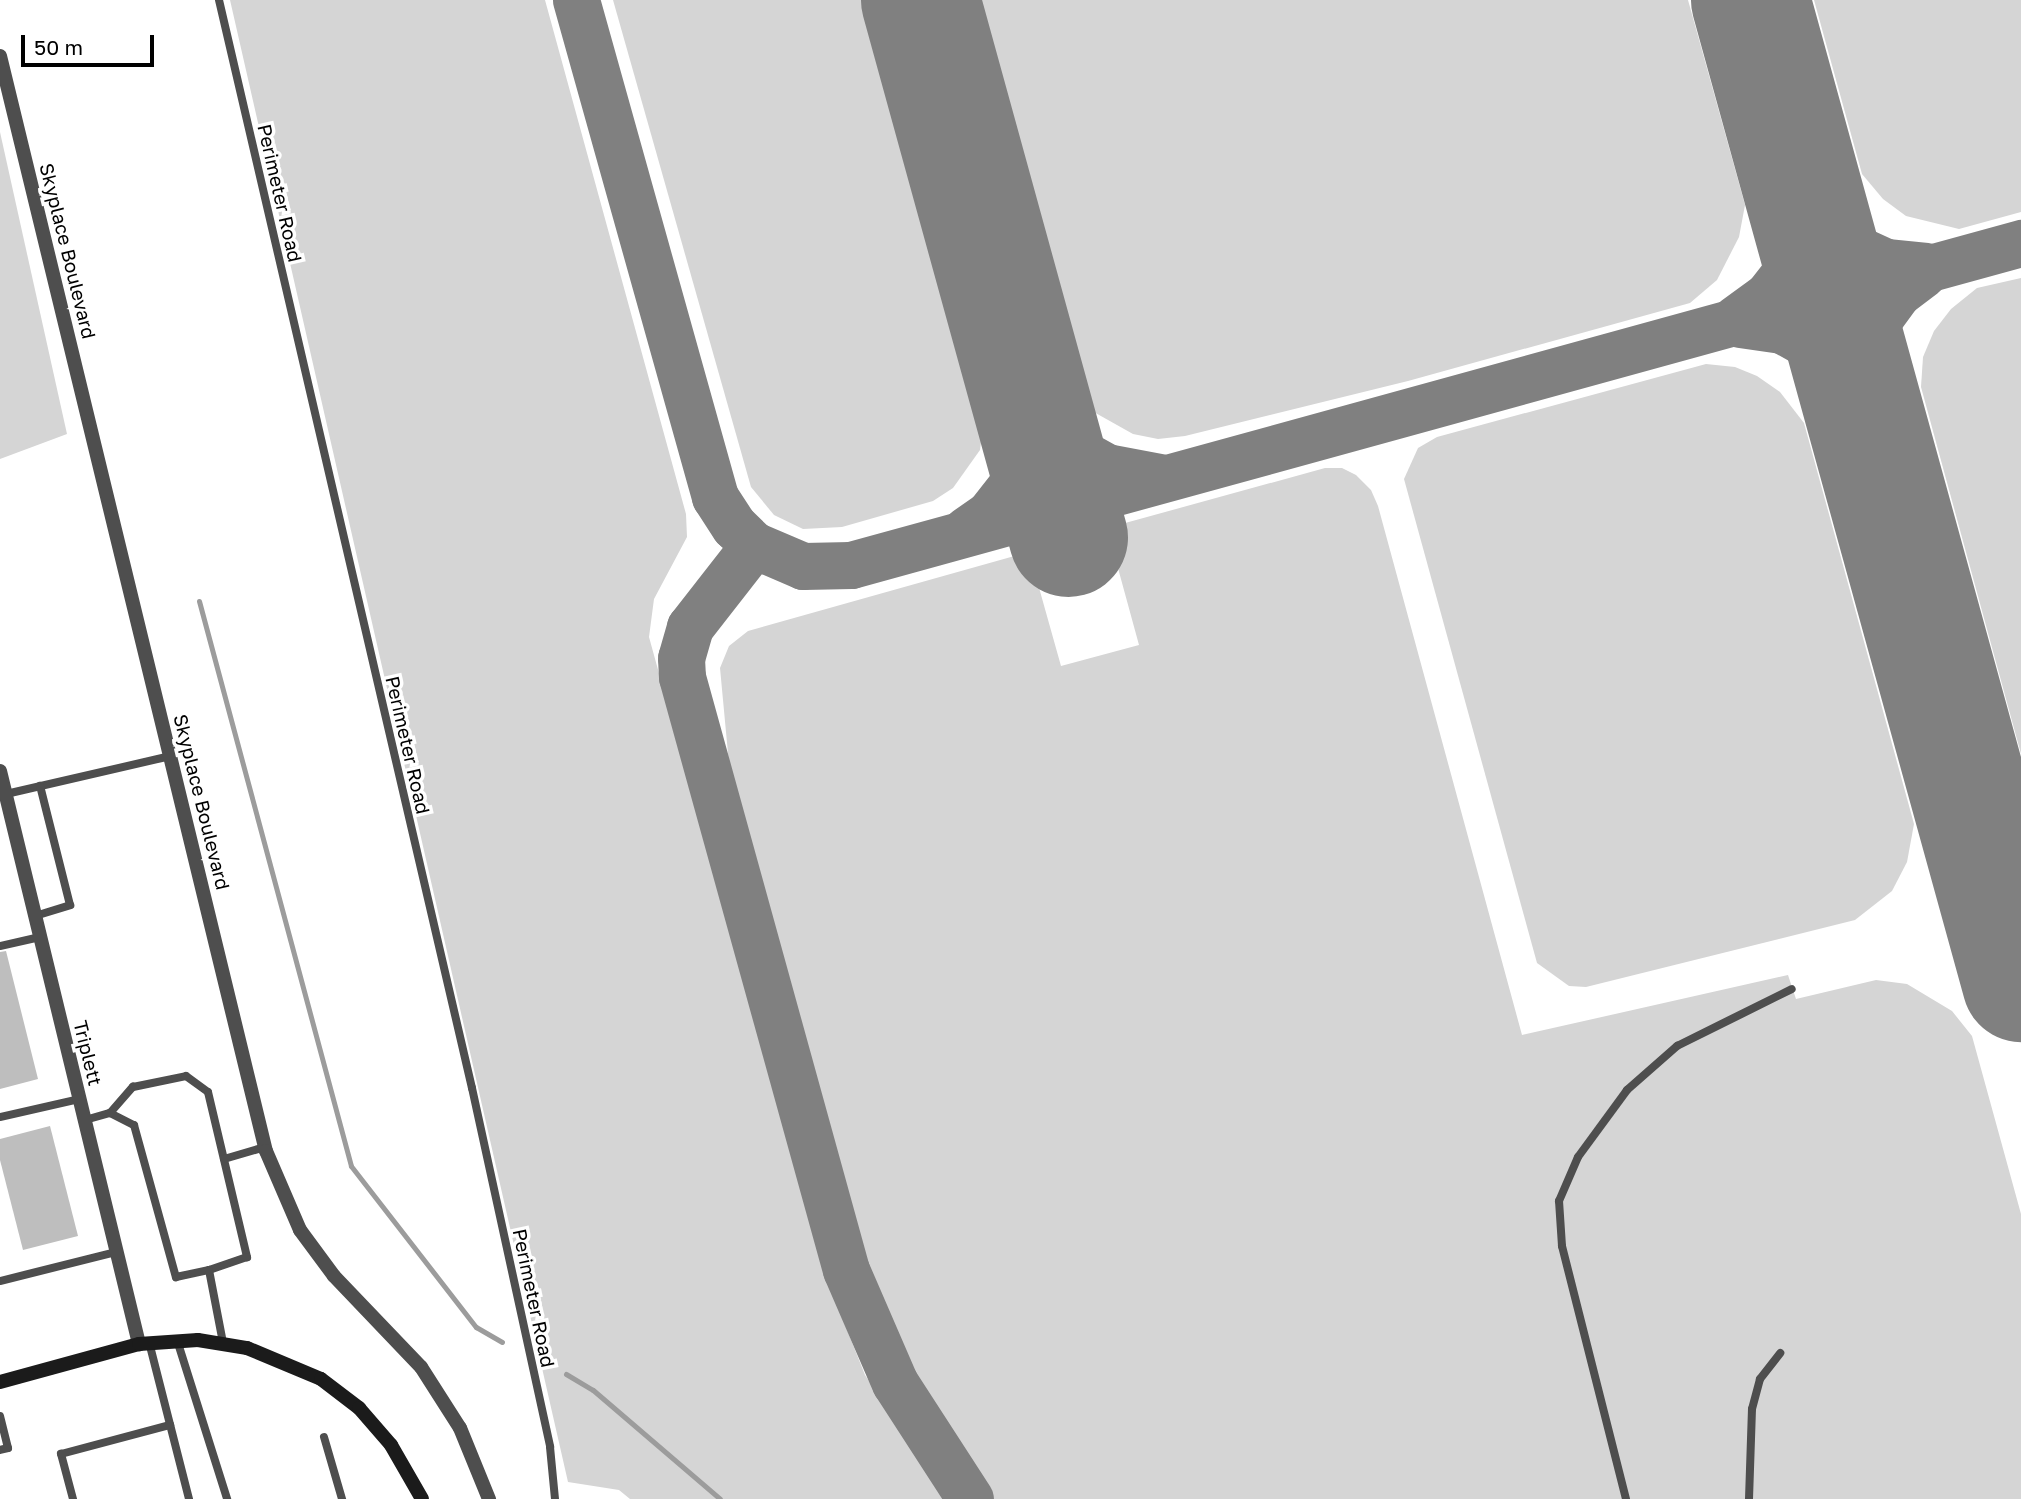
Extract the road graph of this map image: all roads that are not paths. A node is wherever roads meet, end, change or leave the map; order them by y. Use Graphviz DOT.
graph roads {
  1 [pos="218,2"];
  2 [pos="0,56"];
  3 [pos="171,756"];
  4 [pos="0,771"];
  5 [pos="40,786"];
  6 [pos="6,794"];
  7 [pos="35,916"];
  8 [pos="40,937"];
  9 [pos="0,946"];
  10 [pos="1793,989"];
  11 [pos="80,1100"];
  12 [pos="110,1113"];
  13 [pos="0,1117"];
  14 [pos="85,1120"];
  15 [pos="265,1147"];
  16 [pos="223,1159"];
  17 [pos="116,1252"];
  18 [pos="209,1270"];
  19 [pos="0,1281"];
  20 [pos="177,1340"];
  21 [pos="144,1343"];
  22 [pos="223,1343"];
  23 [pos="1780,1353"];
  24 [pos="0,1382"];
  25 [pos="0,1416"];
  26 [pos="170,1425"];
  27 [pos="324,1437"];
  28 [pos="0,1450"];
  29 [pos="73,1499"];
  30 [pos="189,1499"];
  31 [pos="227,1499"];
  32 [pos="342,1499"];
  33 [pos="422,1499"];
  34 [pos="489,1499"];
  35 [pos="555,1499"];
  36 [pos="1626,1499"];
  37 [pos="1749,1499"];
  1 -- 35 [label="lane, Perimeter Road"];
  2 -- 3 [label="street, Skyplace Boulevard"];
  3 -- 5 [label="lane"];
  3 -- 15 [label="street, Skyplace Boulevard"];
  4 -- 6 [label="street, Triplett"];
  5 -- 6 [label="lane"];
  5 -- 7 [label="lane"];
  6 -- 7 [label="street, Triplett"];
  7 -- 8 [label="street, Triplett"];
  8 -- 9 [label="lane"];
  8 -- 11 [label="street, Triplett"];
  10 -- 36 [label="lane"];
  11 -- 13 [label="lane"];
  11 -- 14 [label="street, Triplett"];
  12 -- 14 [label="lane"];
  12 -- 16 [label="lane"];
  12 -- 18 [label="lane"];
  14 -- 17 [label="street, Triplett"];
  15 -- 16 [label="lane"];
  15 -- 34 [label="street, Skyplace Boulevard"];
  16 -- 18 [label="lane"];
  17 -- 19 [label="lane"];
  17 -- 21 [label="street, Triplett"];
  18 -- 22 [label="lane"];
  20 -- 21 [label="main road"];
  20 -- 22 [label="main road"];
  20 -- 31 [label="lane"];
  21 -- 24 [label="main road"];
  21 -- 26 [label="lane"];
  22 -- 33 [label="main road"];
  23 -- 37 [label="lane"];
  25 -- 28 [label="lane"];
  26 -- 29 [label="lane"];
  26 -- 30 [label="lane"];
  27 -- 32 [label="lane"];
}
